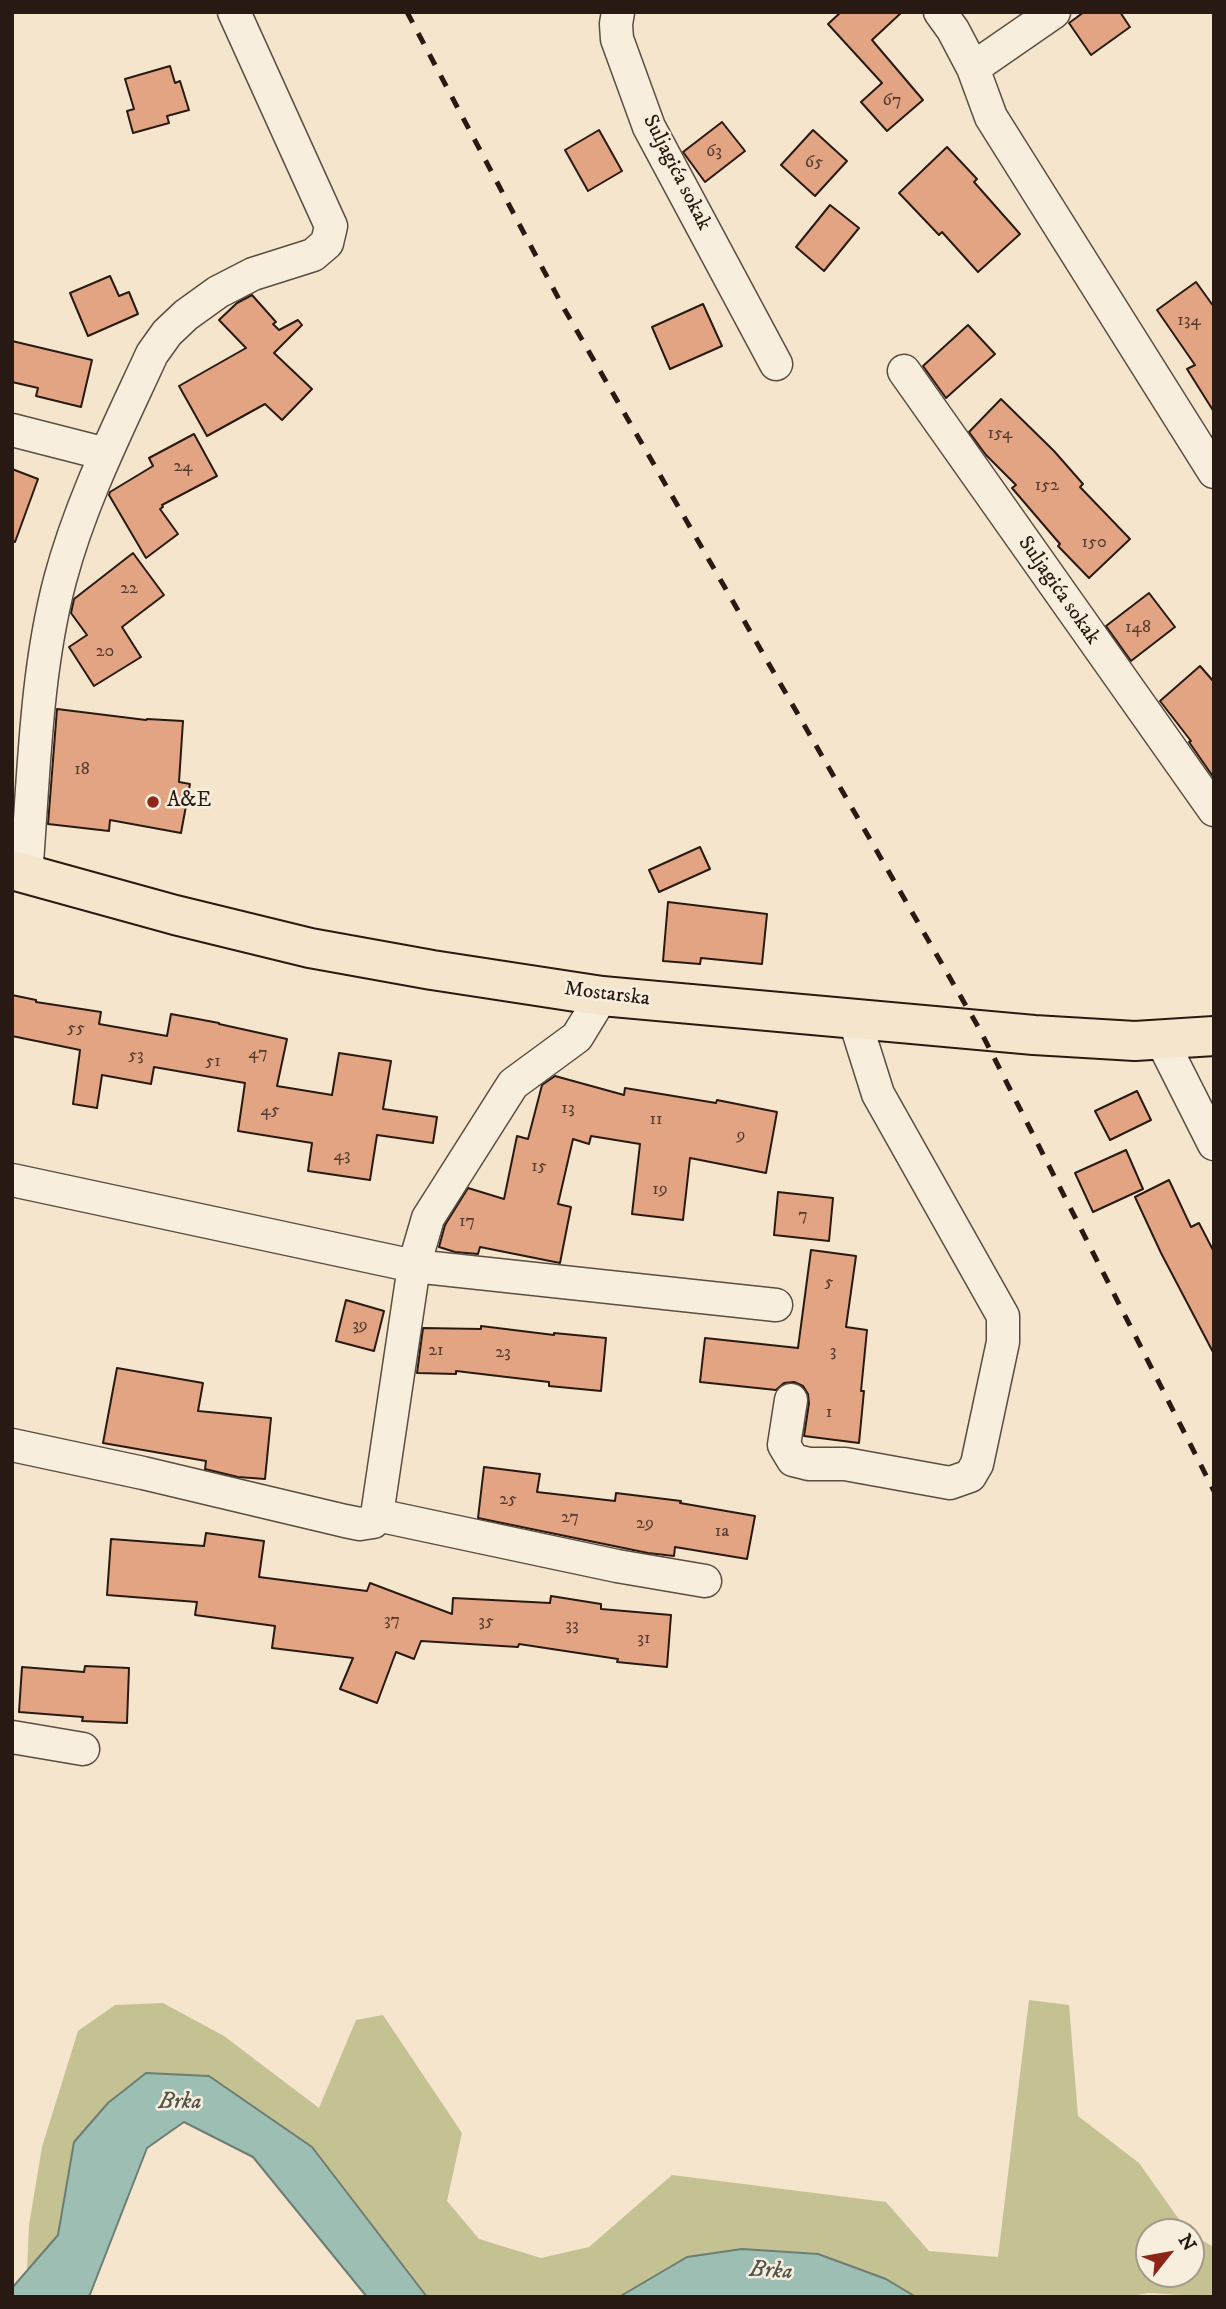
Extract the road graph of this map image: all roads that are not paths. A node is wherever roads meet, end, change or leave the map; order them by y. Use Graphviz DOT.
graph roads {
  1 [pos="234,12"];
  2 [pos="618,12"];
  3 [pos="940,12"];
  4 [pos="1054,12"];
  5 [pos="973,68"];
  6 [pos="776,364"];
  7 [pos="904,371"];
  8 [pos="12,430"];
  9 [pos="106,454"];
  10 [pos="1214,472"];
  11 [pos="1214,810"];
  12 [pos="19,873"];
  13 [pos="602,996"];
  14 [pos="854,1018"];
  15 [pos="1214,1036"];
  16 [pos="1161,1039"];
  17 [pos="1214,1144"];
  18 [pos="12,1180"];
  19 [pos="414,1266"];
  20 [pos="776,1305"];
  21 [pos="791,1400"];
  22 [pos="12,1445"];
  23 [pos="377,1514"];
  24 [pos="705,1581"];
  25 [pos="12,1737"];
  26 [pos="83,1749"];
  1 -- 9 [label="street"];
  2 -- 6 [label="street, Suljagića sokak"];
  3 -- 5 [label="street"];
  4 -- 5 [label="street"];
  5 -- 10 [label="street"];
  7 -- 11 [label="street, Suljagića sokak"];
  8 -- 9 [label="street"];
  9 -- 12 [label="street"];
  12 -- 13 [label="main road, Mostarska"];
  13 -- 14 [label="main road, Mostarska"];
  13 -- 19 [label="street"];
  14 -- 16 [label="main road, Mostarska"];
  14 -- 21 [label="street"];
  15 -- 16 [label="main road, Mostarska"];
  16 -- 17 [label="street"];
  18 -- 19 [label="street"];
  19 -- 20 [label="street"];
  19 -- 23 [label="street"];
  22 -- 23 [label="street"];
  23 -- 24 [label="street"];
  25 -- 26 [label="street"];
}
